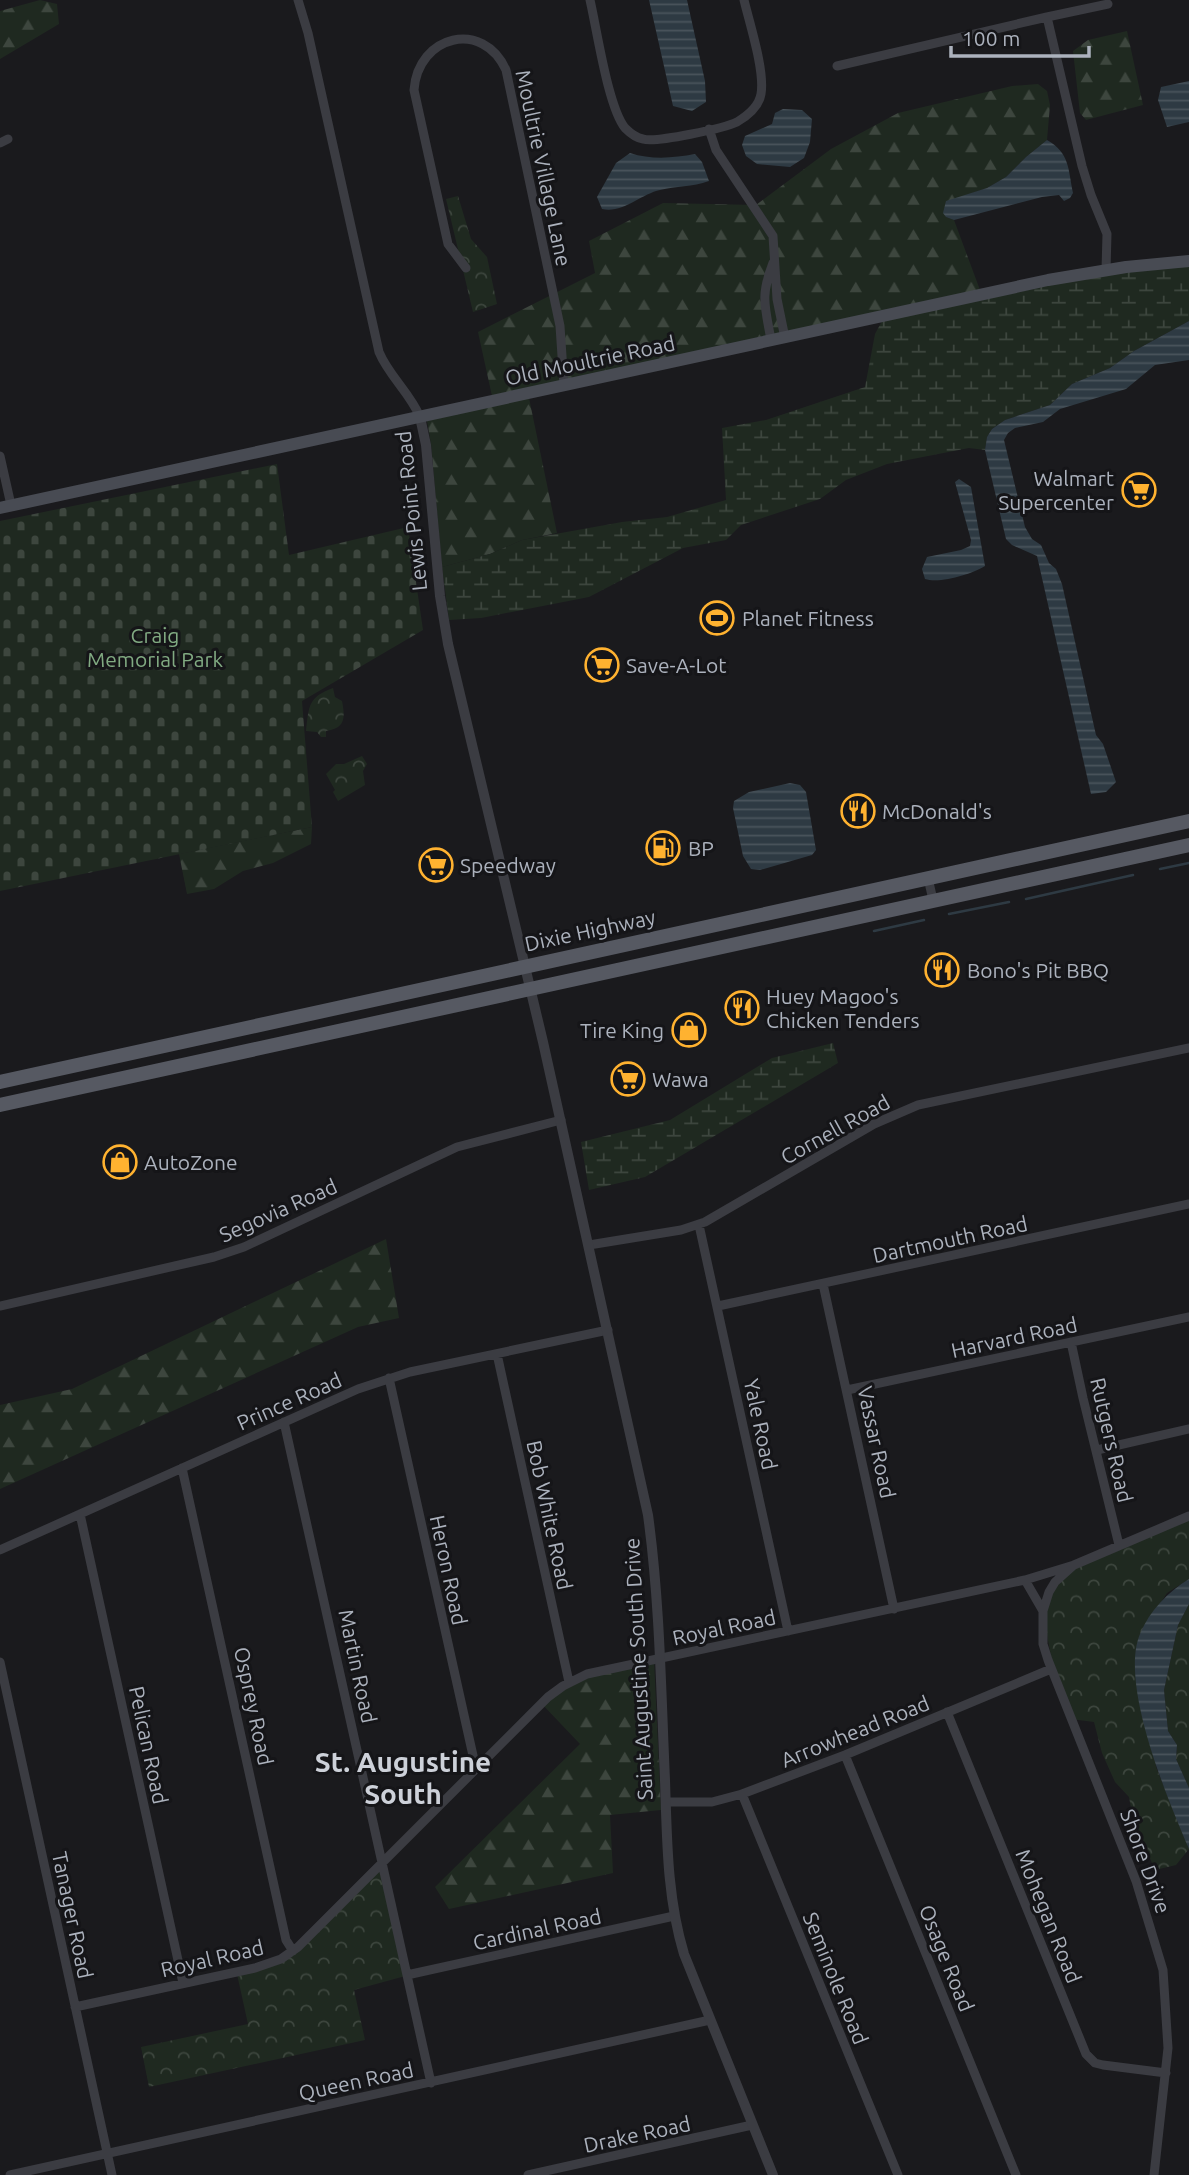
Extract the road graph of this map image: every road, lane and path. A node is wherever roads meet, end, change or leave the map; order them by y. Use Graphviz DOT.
graph roads {
  1 [pos="298,0"];
  2 [pos="590,0"];
  3 [pos="744,0"];
  4 [pos="1108,4"];
  5 [pos="1047,17"];
  6 [pos="837,66"];
  7 [pos="709,129"];
  8 [pos="774,261"];
  9 [pos="1189,261"];
  10 [pos="466,268"];
  11 [pos="1106,270"];
  12 [pos="785,338"];
  13 [pos="771,341"];
  14 [pos="564,386"];
  15 [pos="420,418"];
  16 [pos="0,456"];
  17 [pos="6,506"];
  18 [pos="1189,821"];
  19 [pos="1189,845"];
  20 [pos="928,878"];
  21 [pos="933,900"];
  22 [pos="525,966"];
  23 [pos="530,988"];
  24 [pos="1189,1048"];
  25 [pos="131,1053"];
  26 [pos="136,1074"];
  27 [pos="0,1082"];
  28 [pos="0,1105"];
  29 [pos="561,1120"];
  30 [pos="1189,1204"];
  31 [pos="699,1225"];
  32 [pos="589,1245"];
  33 [pos="823,1284"];
  34 [pos="0,1306"];
  35 [pos="718,1306"];
  36 [pos="1189,1317"];
  37 [pos="608,1330"];
  38 [pos="1071,1342"];
  39 [pos="497,1354"];
  40 [pos="389,1378"];
  41 [pos="848,1391"];
  42 [pos="284,1422"];
  43 [pos="1189,1429"];
  44 [pos="1097,1450"];
  45 [pos="181,1468"];
  46 [pos="80,1514"];
  47 [pos="1189,1516"];
  48 [pos="1119,1545"];
  49 [pos="0,1550"];
  50 [pos="1074,1565"];
  51 [pos="1025,1580"];
  52 [pos="894,1609"];
  53 [pos="1043,1611"];
  54 [pos="788,1631"];
  55 [pos="659,1658"];
  56 [pos="0,1662"];
  57 [pos="1051,1669"];
  58 [pos="569,1682"];
  59 [pos="947,1712"];
  60 [pos="845,1755"];
  61 [pos="477,1769"];
  62 [pos="742,1794"];
  63 [pos="666,1802"];
  64 [pos="382,1863"];
  65 [pos="674,1916"];
  66 [pos="293,1951"];
  67 [pos="407,1975"];
  68 [pos="183,1983"];
  69 [pos="75,2007"];
  70 [pos="710,2020"];
  71 [pos="1167,2073"];
  72 [pos="430,2082"];
  73 [pos="752,2125"];
  74 [pos="107,2153"];
  75 [pos="9,2175"];
  76 [pos="112,2175"];
  77 [pos="528,2175"];
  78 [pos="773,2175"];
  79 [pos="898,2175"];
  80 [pos="1016,2175"];
  81 [pos="1154,2175"];
  1 -- 15 [label="street, Lewis Point Road"];
  2 -- 7 [label="street"];
  3 -- 7 [label="street"];
  4 -- 5 [label="street"];
  5 -- 6 [label="street"];
  5 -- 11 [label="street"];
  7 -- 8 [label="street"];
  8 -- 12 [label="street"];
  8 -- 13 [label="street"];
  9 -- 11 [label="main road, Old Moultrie Road"];
  10 -- 14 [label="street, Moultrie Village Lane"];
  11 -- 12 [label="main road, Old Moultrie Road"];
  12 -- 13 [label="main road, Old Moultrie Road"];
  13 -- 14 [label="main road, Old Moultrie Road"];
  14 -- 15 [label="main road, Old Moultrie Road"];
  15 -- 17 [label="main road, Old Moultrie Road"];
  15 -- 22 [label="street, Lewis Point Road"];
  16 -- 17 [label="street"];
  18 -- 20 [label="main road, Dixie Highway"];
  19 -- 21 [label="main road, Dixie Highway"];
  20 -- 21 [label="street"];
  20 -- 22 [label="main road, Dixie Highway"];
  21 -- 23 [label="main road, Dixie Highway"];
  22 -- 23 [label="street, Lewis Point Road"];
  22 -- 25 [label="main road, Dixie Highway"];
  23 -- 26 [label="main road, Dixie Highway"];
  23 -- 29 [label="street, Saint Augustine South Drive"];
  24 -- 31 [label="street, Cornell Road"];
  25 -- 26 [label="main road"];
  25 -- 27 [label="main road, Dixie Highway"];
  26 -- 28 [label="main road, Dixie Highway"];
  29 -- 32 [label="street, Saint Augustine South Drive"];
  29 -- 34 [label="street, Segovia Road"];
  30 -- 33 [label="street, Dartmouth Road"];
  31 -- 32 [label="street, Cornell Road"];
  31 -- 35 [label="street, Yale Road"];
  32 -- 37 [label="street, Saint Augustine South Drive"];
  33 -- 35 [label="street, Dartmouth Road"];
  33 -- 41 [label="street, Vassar Road"];
  35 -- 54 [label="street, Yale Road"];
  36 -- 38 [label="street, Harvard Road"];
  37 -- 39 [label="street, Prince Road"];
  37 -- 55 [label="street, Saint Augustine South Drive"];
  38 -- 41 [label="street, Harvard Road"];
  38 -- 44 [label="street, Rutgers Road"];
  39 -- 40 [label="street, Prince Road"];
  39 -- 58 [label="street, Bob White Road"];
  40 -- 42 [label="street, Prince Road"];
  40 -- 61 [label="street, Heron Road"];
  41 -- 52 [label="street, Vassar Road"];
  42 -- 45 [label="street, Prince Road"];
  42 -- 64 [label="street, Martin Road"];
  43 -- 44 [label="street"];
  44 -- 48 [label="street, Rutgers Road"];
  45 -- 46 [label="street, Prince Road"];
  45 -- 66 [label="street, Osprey Road"];
  46 -- 49 [label="street, Prince Road"];
  46 -- 68 [label="street, Pelican Road"];
  47 -- 48 [label="street, Shore Drive"];
  48 -- 50 [label="street, Shore Drive"];
  50 -- 51 [label="street, Royal Road"];
  50 -- 53 [label="street, Shore Drive"];
  51 -- 52 [label="street, Royal Road"];
  51 -- 53 [label="street, Shore Drive"];
  52 -- 54 [label="street, Royal Road"];
  53 -- 57 [label="street, Shore Drive"];
  54 -- 55 [label="street, Royal Road"];
  55 -- 58 [label="street, Royal Road"];
  55 -- 63 [label="street, Saint Augustine South Drive"];
  56 -- 69 [label="street, Tanager Road"];
  57 -- 59 [label="street, Arrowhead Road"];
  57 -- 71 [label="street, Shore Drive"];
  58 -- 61 [label="street, Royal Road"];
  59 -- 60 [label="street, Arrowhead Road"];
  59 -- 71 [label="street, Mohegan Road"];
  60 -- 62 [label="street, Arrowhead Road"];
  60 -- 80 [label="street, Osage Road"];
  61 -- 64 [label="street, Royal Road"];
  62 -- 63 [label="street, Arrowhead Road"];
  62 -- 79 [label="street, Seminole Road"];
  63 -- 65 [label="street, Saint Augustine South Drive"];
  64 -- 66 [label="street, Royal Road"];
  64 -- 67 [label="street, Martin Road"];
  65 -- 67 [label="street, Cardinal Road"];
  65 -- 70 [label="street, Saint Augustine South Drive"];
  66 -- 68 [label="street, Royal Road"];
  67 -- 72 [label="street, Martin Road"];
  68 -- 69 [label="street, Royal Road"];
  69 -- 74 [label="street, Tanager Road"];
  70 -- 72 [label="street, Queen Road"];
  70 -- 73 [label="street, Saint Augustine South Drive"];
  71 -- 81 [label="street, Shore Drive"];
  72 -- 74 [label="street, Queen Road"];
  73 -- 77 [label="street, Drake Road"];
  73 -- 78 [label="street, Saint Augustine South Drive"];
  74 -- 75 [label="street, Queen Road"];
  74 -- 76 [label="street, Tanager Road"];
}
